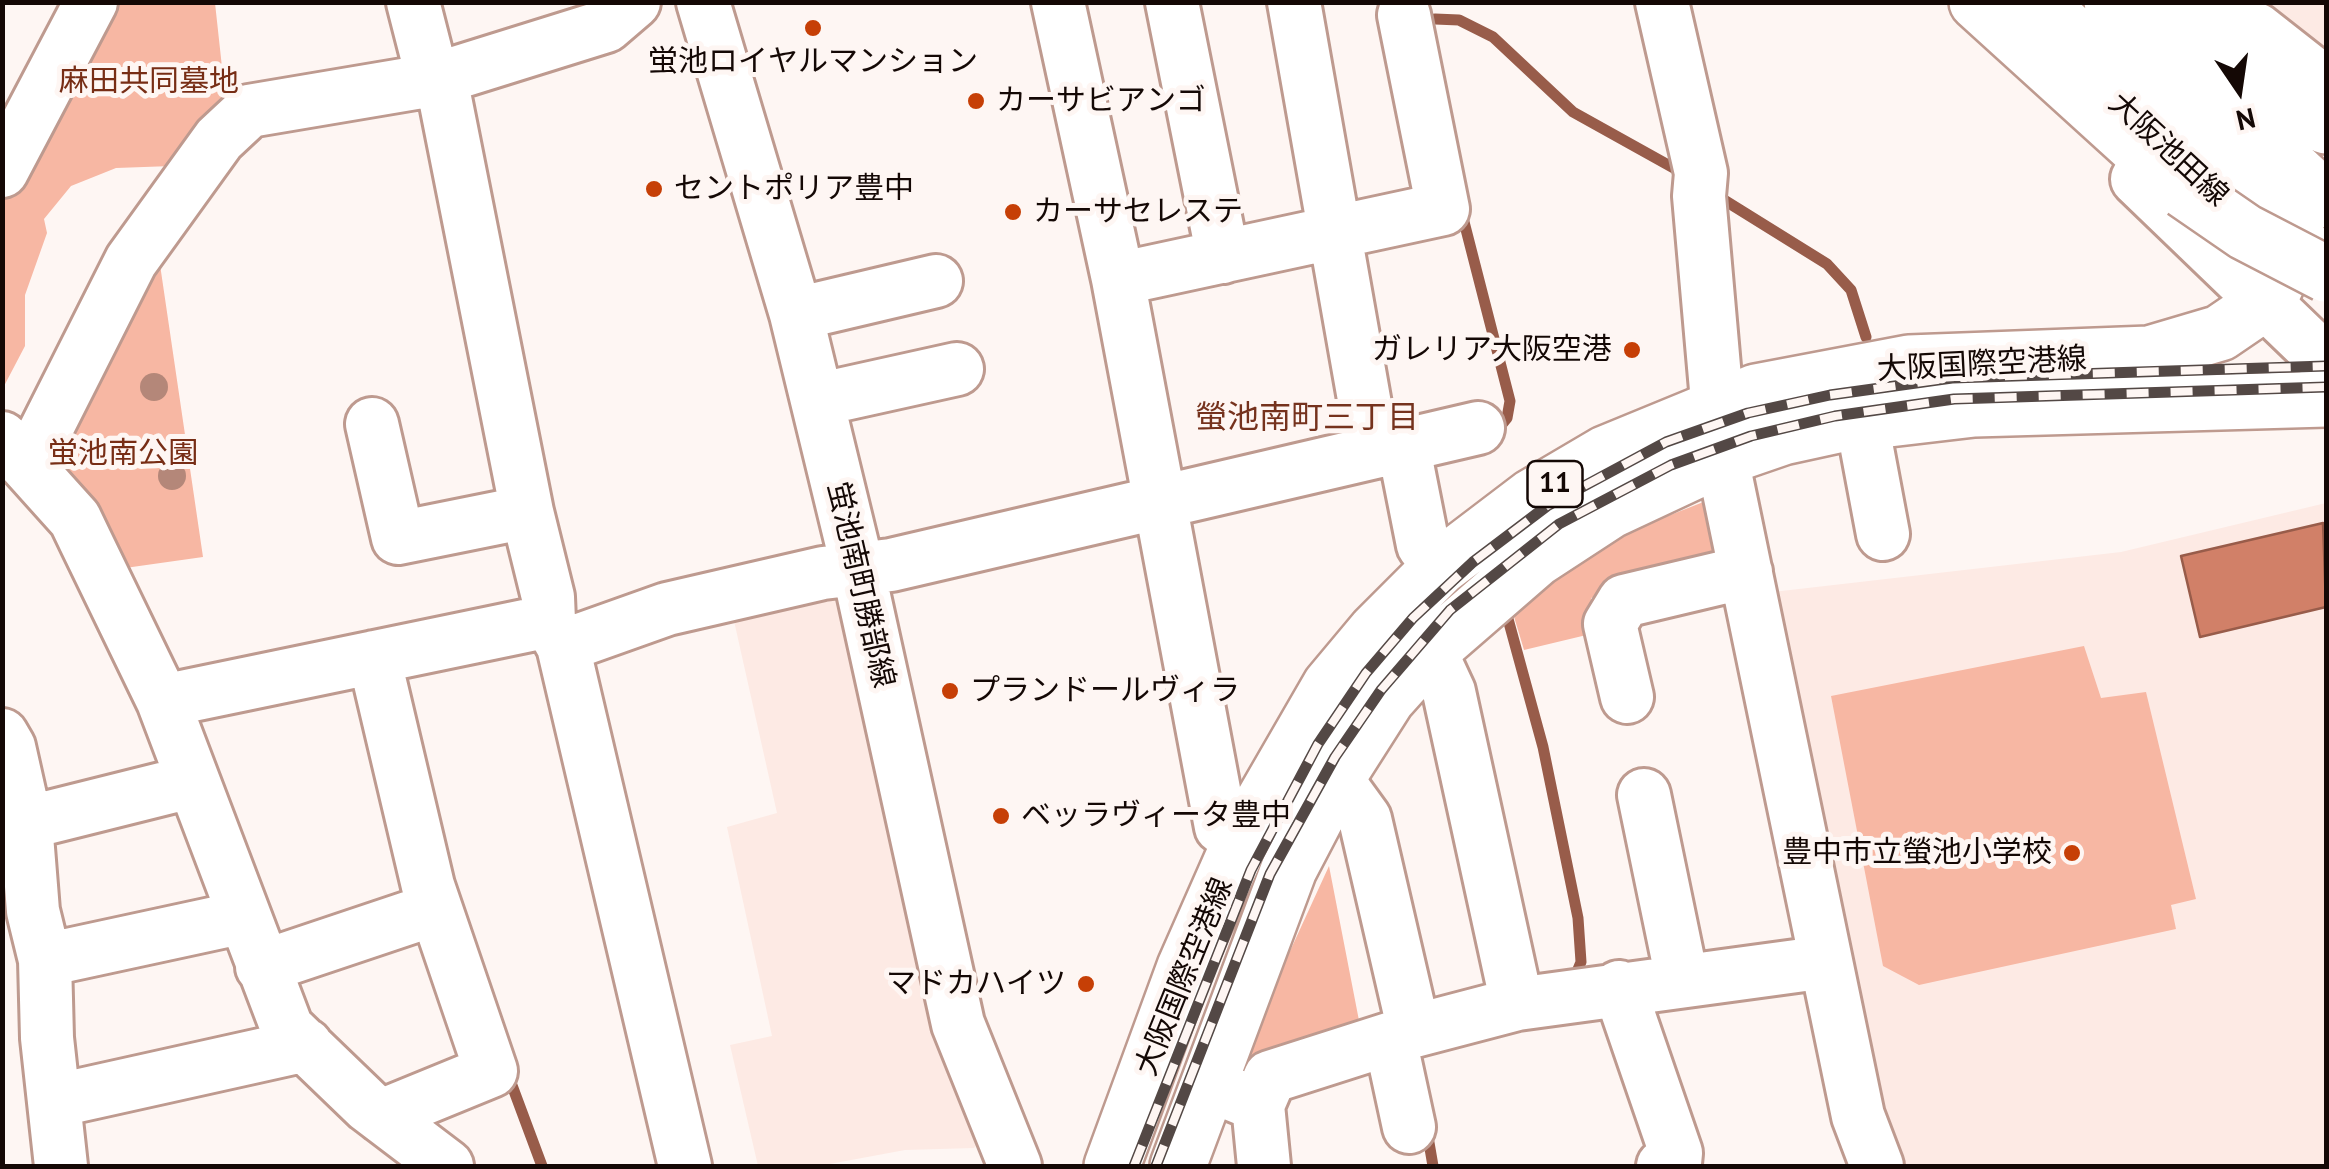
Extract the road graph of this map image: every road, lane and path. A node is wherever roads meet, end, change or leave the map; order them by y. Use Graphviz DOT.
graph roads {
  1 [pos="90,2"];
  2 [pos="413,2"];
  3 [pos="634,2"];
  4 [pos="702,2"];
  5 [pos="1058,2"];
  6 [pos="1172,2"];
  7 [pos="1294,2"];
  8 [pos="1662,2"];
  9 [pos="1946,2"];
  10 [pos="1978,2"];
  11 [pos="2009,2"];
  12 [pos="2038,2"];
  13 [pos="2112,2"];
  14 [pos="2129,2"];
  15 [pos="2192,5"];
  16 [pos="1404,15"];
  17 [pos="437,79"];
  18 [pos="2326,84"];
  19 [pos="2326,124"];
  20 [pos="2,171"];
  21 [pos="2326,198"];
  22 [pos="2250,227"];
  23 [pos="1336,232"];
  24 [pos="1223,257"];
  25 [pos="2326,271"];
  26 [pos="1118,279"];
  27 [pos="936,281"];
  28 [pos="2326,298"];
  29 [pos="2267,301"];
  30 [pos="796,314"];
  31 [pos="2326,361"];
  32 [pos="957,368"];
  33 [pos="2326,399"];
  34 [pos="817,400"];
  35 [pos="1862,422"];
  36 [pos="372,424"];
  37 [pos="1478,428"];
  38 [pos="1719,432"];
  39 [pos="1388,447"];
  40 [pos="12,458"];
  41 [pos="1159,502"];
  42 [pos="527,512"];
  43 [pos="1884,534"];
  44 [pos="1440,567"];
  45 [pos="858,569"];
  46 [pos="1746,572"];
  47 [pos="556,633"];
  48 [pos="1430,651"];
  49 [pos="374,657"];
  50 [pos="1626,696"];
  51 [pos="163,701"];
  52 [pos="2,735"];
  53 [pos="1336,779"];
  54 [pos="190,782"];
  55 [pos="1644,795"];
  56 [pos="26,823"];
  57 [pos="1241,840"];
  58 [pos="435,910"];
  59 [pos="244,917"];
  60 [pos="27,930"];
  61 [pos="1826,962"];
  62 [pos="262,967"];
  63 [pos="1184,967"];
  64 [pos="1682,979"];
  65 [pos="1245,982"];
  66 [pos="1619,987"];
  67 [pos="1517,1004"];
  68 [pos="1402,1035"];
  69 [pos="25,1043"];
  70 [pos="306,1045"];
  71 [pos="1205,1092"];
  72 [pos="54,1102"];
  73 [pos="1258,1106"];
  74 [pos="381,1116"];
  75 [pos="1409,1127"];
  76 [pos="60,1166"];
  77 [pos="447,1166"];
  78 [pos="686,1166"];
  79 [pos="1016,1166"];
  80 [pos="1112,1166"];
  81 [pos="1178,1166"];
  82 [pos="1264,1166"];
  83 [pos="1663,1166"];
  84 [pos="1877,1166"];
  1 -- 20 [label="street"];
  2 -- 17 [label="street"];
  3 -- 17 [label="street"];
  4 -- 30 [label="street, 蛍池南町勝部線"];
  5 -- 26 [label="street"];
  6 -- 24 [label="street"];
  7 -- 23 [label="street"];
  8 -- 38 [label="street"];
  9 -- 29 [label="street"];
  10 -- 25 [label="main road, bridge"];
  11 -- 22 [label="main road, 大阪池田線"];
  12 -- 25 [label="main road"];
  13 -- 21 [label="main road"];
  14 -- 21 [label="main road"];
  15 -- 18 [label="street"];
  15 -- 19 [label="main road"];
  16 -- 23 [label="street"];
  17 -- 40 [label="street"];
  17 -- 42 [label="street"];
  22 -- 28 [label="main road, 大阪池田線"];
  22 -- 29 [label="main road"];
  23 -- 24 [label="street"];
  23 -- 39 [label="street"];
  24 -- 26 [label="street"];
  26 -- 41 [label="street"];
  27 -- 30 [label="street"];
  29 -- 31 [label="street"];
  29 -- 38 [label="main road, 大阪国際空港線 / 11"];
  30 -- 34 [label="street, 蛍池南町勝部線"];
  32 -- 34 [label="street"];
  33 -- 35 [label="main road, 大阪国際空港線 / 11"];
  34 -- 45 [label="street, 蛍池南町勝部線"];
  35 -- 38 [label="main road, 大阪国際空港線 / 11"];
  35 -- 43 [label="street"];
  36 -- 42 [label="street"];
  37 -- 39 [label="street"];
  38 -- 44 [label="main road, 大阪国際空港線 / 11"];
  38 -- 46 [label="street"];
  38 -- 48 [label="main road, 大阪国際空港線 / 11"];
  39 -- 41 [label="street"];
  39 -- 44 [label="street"];
  40 -- 51 [label="street"];
  41 -- 45 [label="street"];
  41 -- 57 [label="street"];
  42 -- 47 [label="street"];
  44 -- 57 [label="main road, 大阪国際空港線 / 11"];
  45 -- 47 [label="street"];
  45 -- 79 [label="street, 蛍池南町勝部線"];
  46 -- 50 [label="street"];
  46 -- 61 [label="street"];
  47 -- 49 [label="street"];
  47 -- 78 [label="street"];
  48 -- 53 [label="main road, 大阪国際空港線 / 11"];
  48 -- 67 [label="street"];
  49 -- 51 [label="street"];
  49 -- 58 [label="street"];
  51 -- 54 [label="street"];
  52 -- 56 [label="street"];
  53 -- 65 [label="main road, 大阪国際空港線 / 11"];
  53 -- 68 [label="street"];
  54 -- 56 [label="street"];
  54 -- 59 [label="street"];
  55 -- 64 [label="street"];
  56 -- 60 [label="street"];
  57 -- 63 [label="main road, 大阪国際空港線 / 11"];
  58 -- 62 [label="street"];
  58 -- 74 [label="street"];
  59 -- 60 [label="street"];
  59 -- 62 [label="street"];
  60 -- 69 [label="street"];
  61 -- 64 [label="street"];
  61 -- 84 [label="street"];
  62 -- 70 [label="street"];
  63 -- 65 [label="street"];
  63 -- 80 [label="main road, 大阪国際空港線 / 11"];
  64 -- 66 [label="street"];
  65 -- 71 [label="main road, 大阪国際空港線 / 11"];
  66 -- 67 [label="street"];
  66 -- 83 [label="street"];
  67 -- 68 [label="street"];
  68 -- 73 [label="street"];
  68 -- 75 [label="street"];
  69 -- 72 [label="street"];
  70 -- 72 [label="street"];
  70 -- 74 [label="street"];
  71 -- 73 [label="street"];
  71 -- 81 [label="main road, 大阪国際空港線 / 11"];
  72 -- 76 [label="street"];
  73 -- 82 [label="street"];
  74 -- 77 [label="street"];
}
